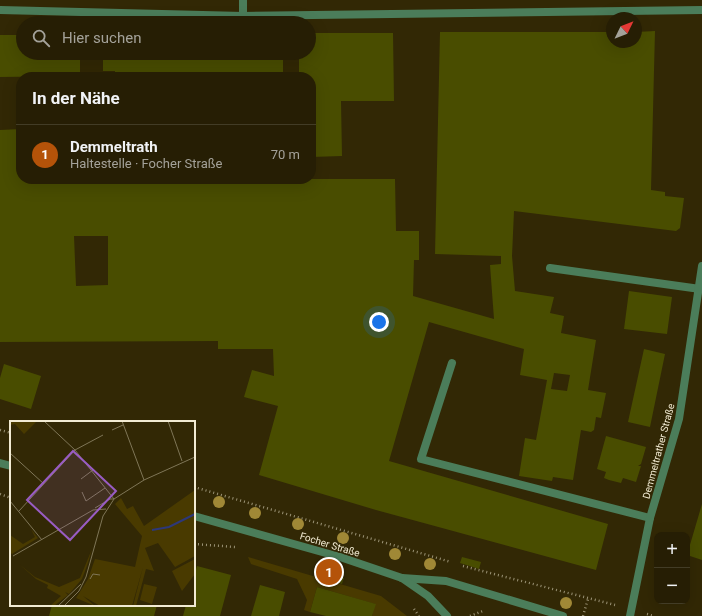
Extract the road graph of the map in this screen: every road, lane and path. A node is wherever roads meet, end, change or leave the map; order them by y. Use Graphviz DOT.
graph roads {
  1 [pos="243,0"];
  2 [pos="0,10"];
  3 [pos="702,10"];
  4 [pos="243,16"];
  5 [pos="702,266"];
  6 [pos="550,268"];
  7 [pos="700,289"];
  8 [pos="452,363"];
  9 [pos="0,430"];
  10 [pos="10,433"];
  11 [pos="0,463"];
  12 [pos="10,466"];
  13 [pos="195,487"];
  14 [pos="0,494"];
  15 [pos="10,498"];
  16 [pos="195,516"];
  17 [pos="650,518"];
  18 [pos="195,544"];
  19 [pos="238,547"];
  20 [pos="455,564"];
  21 [pos="462,566"];
  22 [pos="402,578"];
  23 [pos="588,599"];
  24 [pos="412,607"];
  25 [pos="489,608"];
  26 [pos="630,612"];
  27 [pos="419,616"];
  28 [pos="447,616"];
  29 [pos="470,616"];
  30 [pos="563,616"];
  31 [pos="583,616"];
  1 -- 4 [label="street"];
  2 -- 4 [label="street"];
  3 -- 4 [label="street"];
  5 -- 7 [label="street, Demmeltrather Straße"];
  6 -- 7 [label="street"];
  7 -- 17 [label="street, Demmeltrather Straße"];
  8 -- 17 [label="street"];
  9 -- 10 [label="path"];
  11 -- 12 [label="street"];
  13 -- 20 [label="path"];
  14 -- 15 [label="path"];
  16 -- 22 [label="street, Focher Straße"];
  17 -- 26 [label="street, Demmeltrather Straße"];
  18 -- 19 [label="path"];
  21 -- 23 [label="path"];
  22 -- 28 [label="street, Focher Straße"];
  22 -- 30 [label="street"];
  23 -- 26 [label="path"];
  23 -- 31 [label="path"];
  24 -- 27 [label="path"];
  25 -- 29 [label="path"];
}
